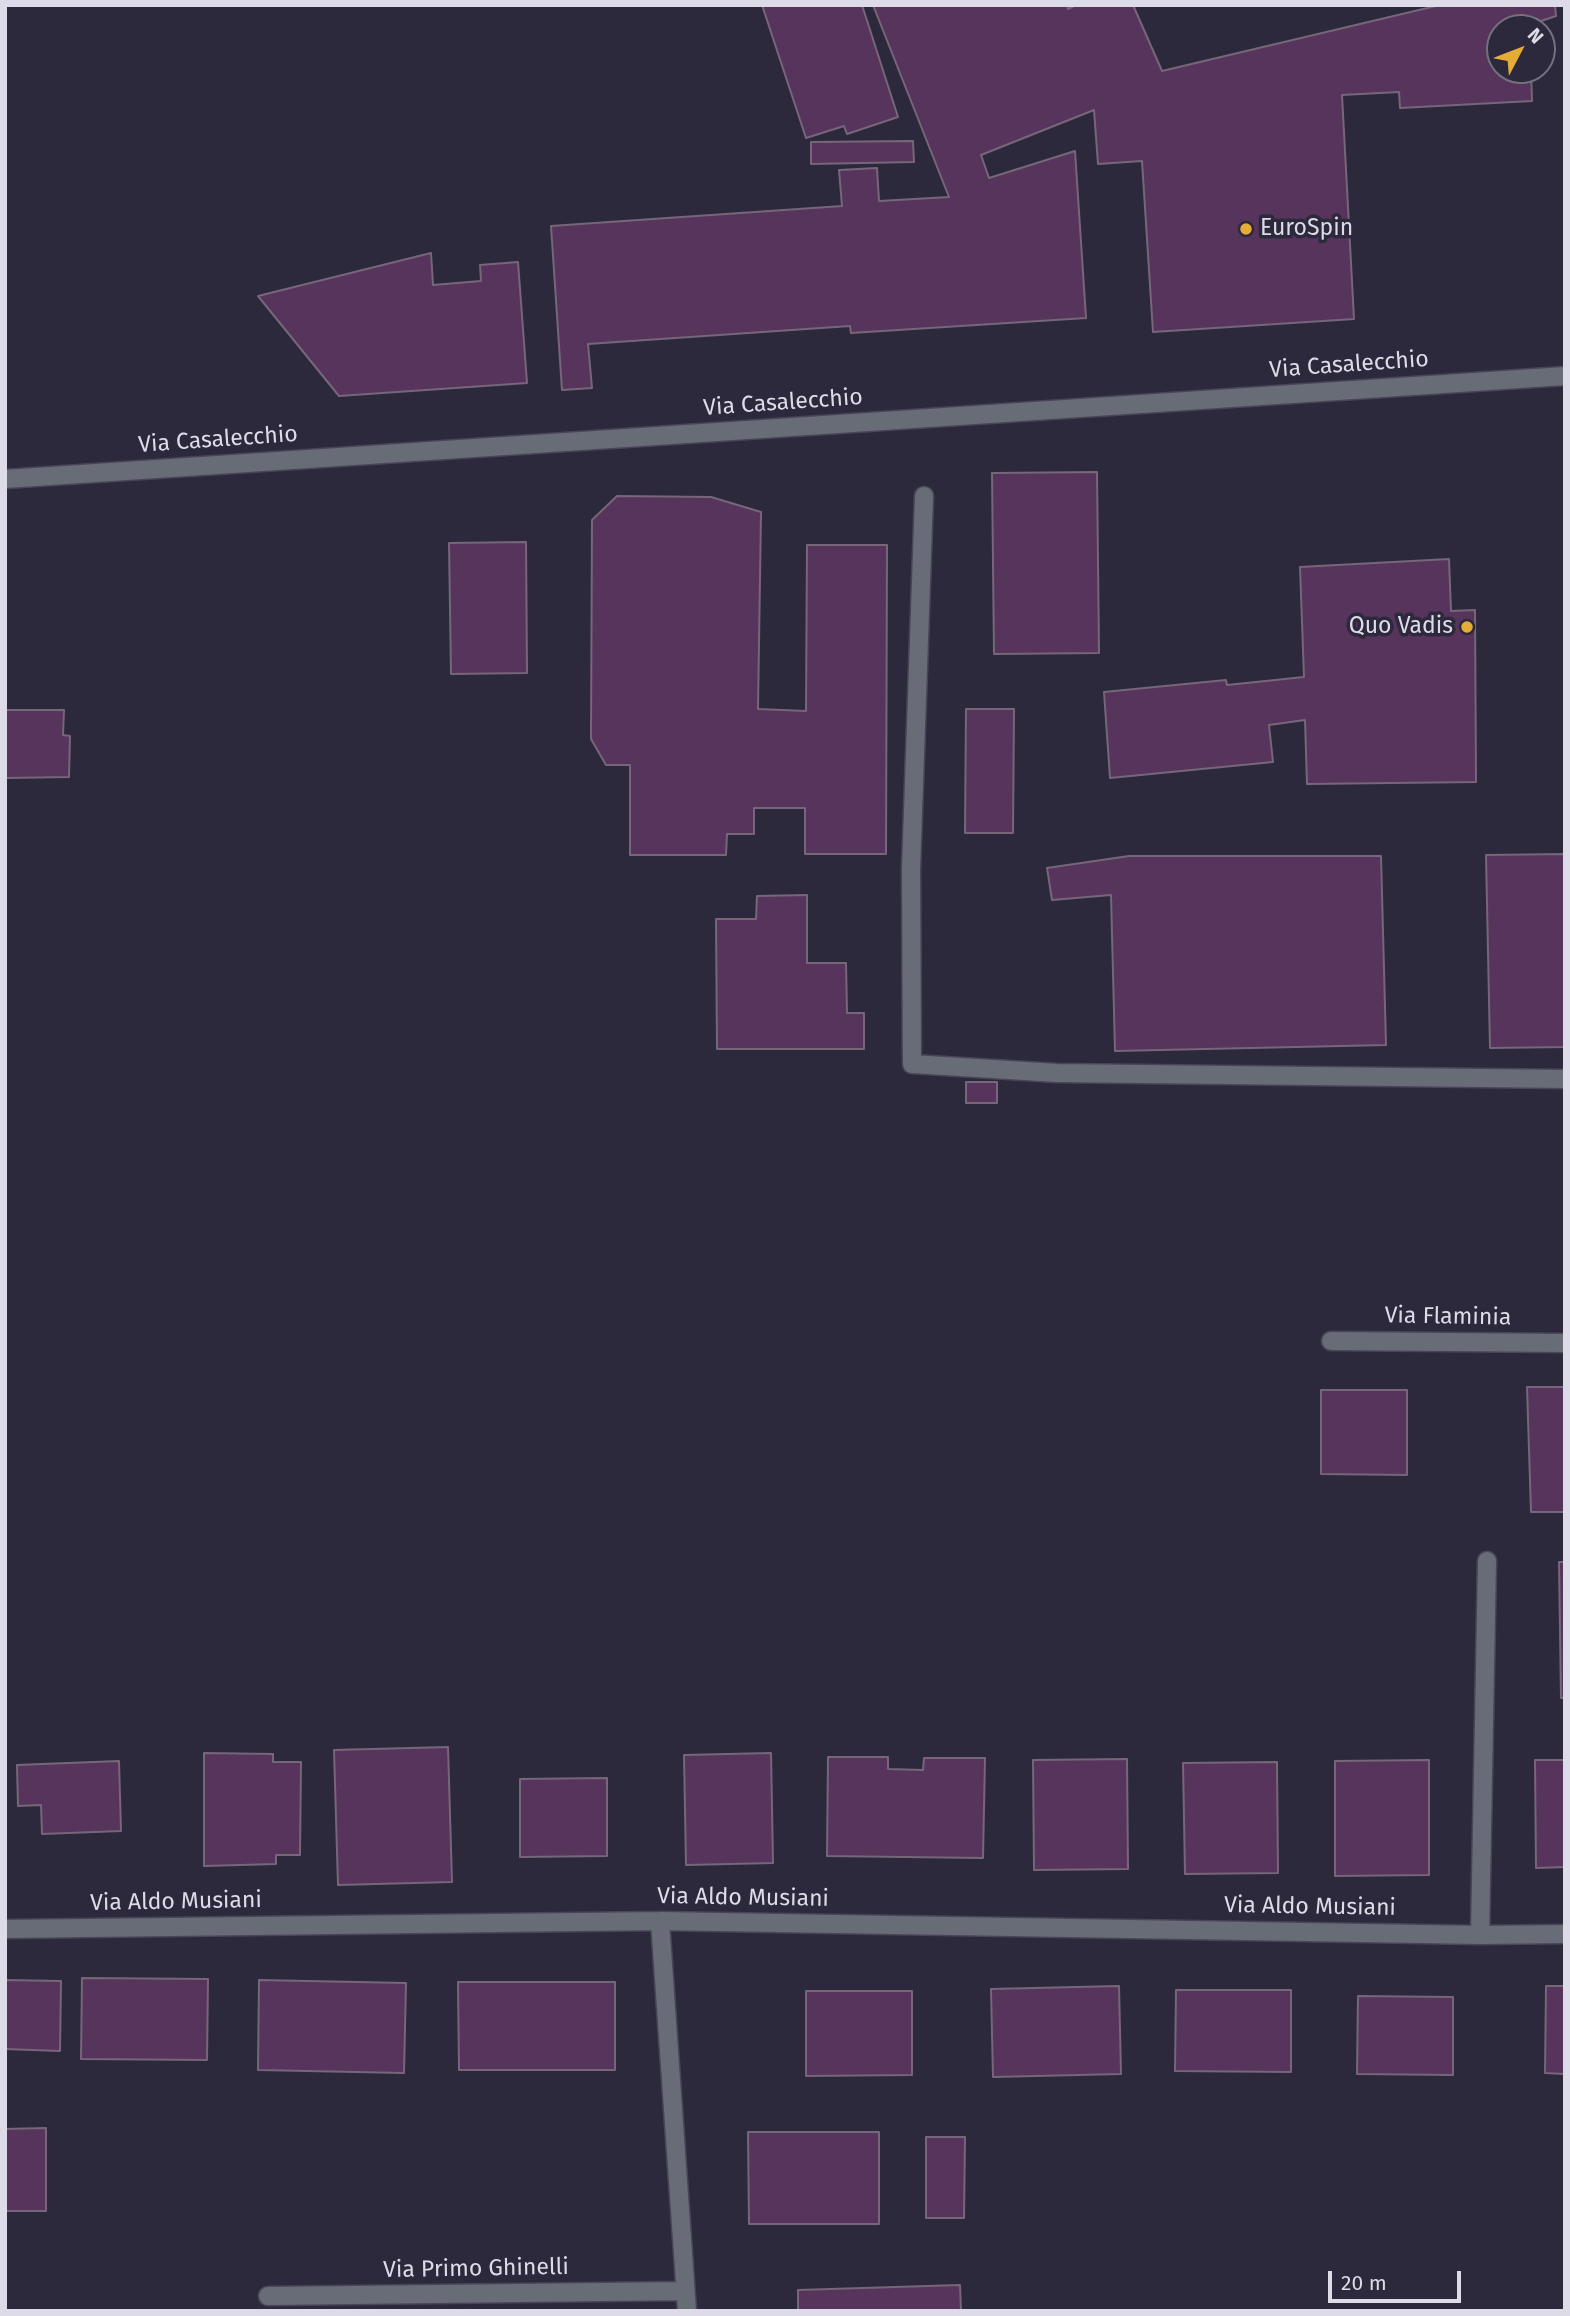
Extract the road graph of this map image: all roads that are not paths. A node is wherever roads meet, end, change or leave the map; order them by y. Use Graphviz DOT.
graph roads {
  1 [pos="1565,376"];
  2 [pos="5,479"];
  3 [pos="924,496"];
  4 [pos="1565,1079"];
  5 [pos="1331,1341"];
  6 [pos="1565,1343"];
  7 [pos="1487,1561"];
  8 [pos="660,1921"];
  9 [pos="5,1929"];
  10 [pos="1565,1934"];
  11 [pos="1480,1935"];
  12 [pos="685,2291"];
  13 [pos="268,2296"];
  14 [pos="687,2311"];
  1 -- 2 [label="street, Via Casalecchio"];
  3 -- 4 [label="street"];
  5 -- 6 [label="street, Via Flaminia"];
  7 -- 11 [label="street"];
  8 -- 9 [label="street, Via Aldo Musiani"];
  8 -- 11 [label="street, Via Aldo Musiani"];
  8 -- 12 [label="street"];
  10 -- 11 [label="street, Via Aldo Musiani"];
  12 -- 13 [label="street, Via Primo Ghinelli"];
  12 -- 14 [label="street"];
}
